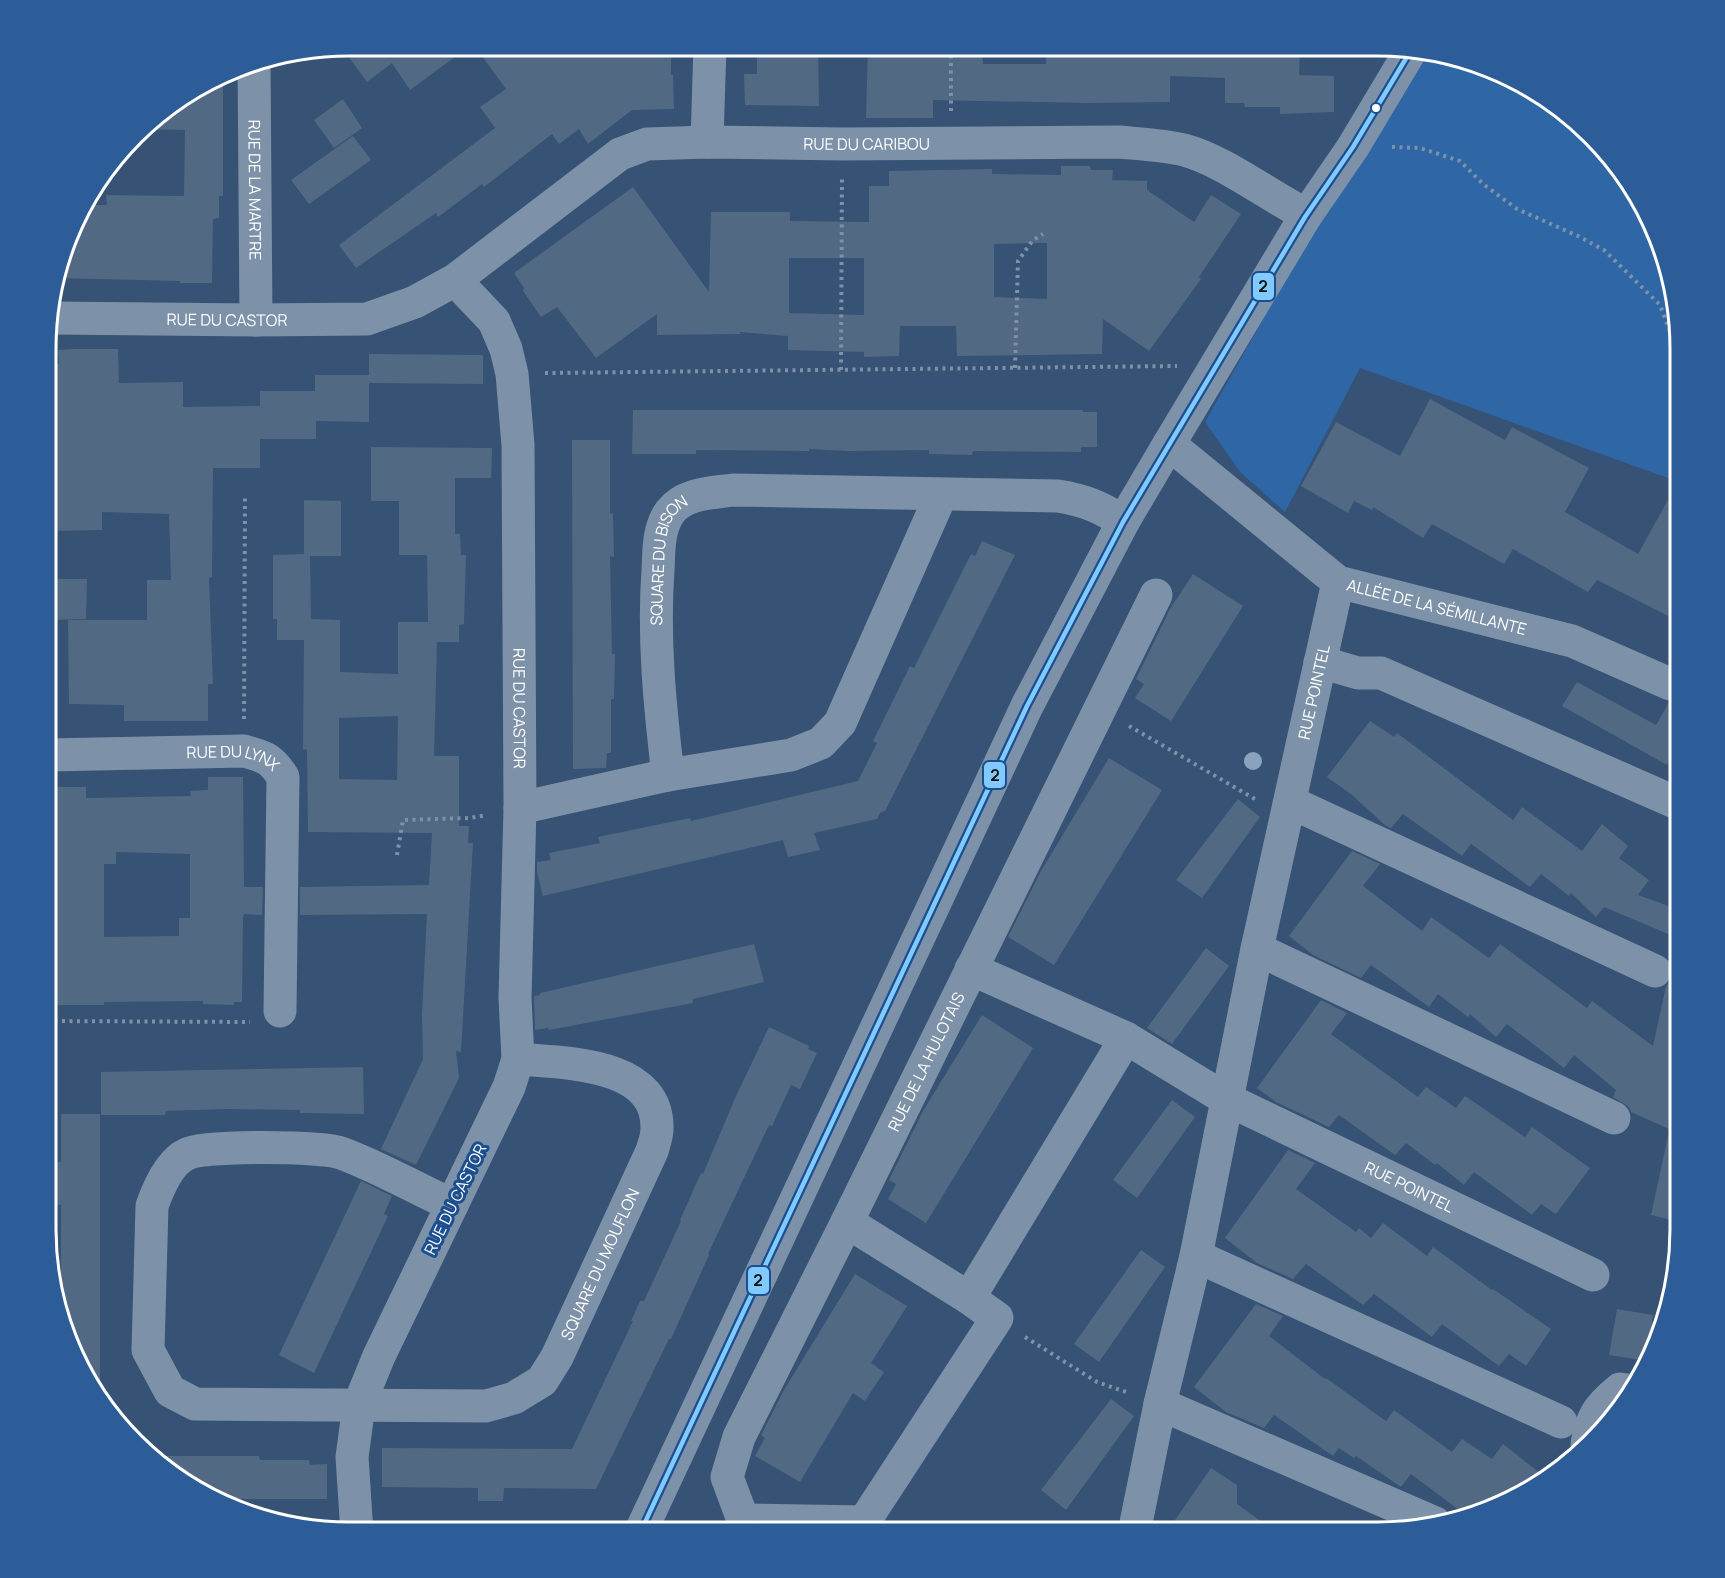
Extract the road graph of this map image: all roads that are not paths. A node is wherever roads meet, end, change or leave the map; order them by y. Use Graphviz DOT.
graph roads {
  1 [pos="710,56"];
  2 [pos="1407,57"];
  3 [pos="254,71"];
  4 [pos="707,142"];
  5 [pos="1305,217"];
  6 [pos="455,280"];
  7 [pos="57,318"];
  8 [pos="256,320"];
  9 [pos="1169,444"];
  10 [pos="941,495"];
  11 [pos="1123,522"];
  12 [pos="1338,582"];
  13 [pos="1156,595"];
  14 [pos="1320,662"];
  15 [pos="1670,684"];
  16 [pos="56,755"];
  17 [pos="668,775"];
  18 [pos="1670,800"];
  19 [pos="1290,802"];
  20 [pos="520,808"];
  21 [pos="1257,949"];
  22 [pos="971,969"];
  23 [pos="1654,971"];
  24 [pos="280,1011"];
  25 [pos="1126,1038"];
  26 [pos="518,1059"];
  27 [pos="1226,1099"];
  28 [pos="1614,1118"];
  29 [pos="452,1205"];
  30 [pos="848,1222"];
  31 [pos="1196,1256"];
  32 [pos="1593,1275"];
  33 [pos="969,1298"];
  34 [pos="1622,1389"];
  35 [pos="1160,1404"];
  36 [pos="359,1405"];
  37 [pos="1561,1422"];
  38 [pos="1589,1431"];
  39 [pos="1424,1518"];
  40 [pos="356,1522"];
  41 [pos="645,1522"];
  42 [pos="742,1522"];
  43 [pos="864,1522"];
  44 [pos="1136,1522"];
  1 -- 4 [label="street"];
  2 -- 5 [label="street"];
  3 -- 8 [label="street, RUE DE LA MARTRE"];
  4 -- 5 [label="street, RUE DU CARIBOU"];
  4 -- 6 [label="street, RUE DU CARIBOU"];
  5 -- 9 [label="street"];
  6 -- 8 [label="street, RUE DU CASTOR"];
  6 -- 20 [label="street, RUE DU CASTOR"];
  7 -- 8 [label="street, RUE DU CASTOR"];
  9 -- 11 [label="street"];
  9 -- 12 [label="street, ALLÉE DE LA SÉMILLANTE"];
  10 -- 11 [label="street, SQUARE DU BISON"];
  10 -- 17 [label="street"];
  10 -- 17 [label="street, SQUARE DU BISON"];
  11 -- 41 [label="street"];
  12 -- 14 [label="street, RUE POINTEL"];
  12 -- 15 [label="street, ALLÉE DE LA SÉMILLANTE"];
  13 -- 22 [label="street, RUE DE LA HULOTAIS"];
  14 -- 18 [label="street"];
  14 -- 19 [label="street, RUE POINTEL"];
  16 -- 24 [label="street, RUE DU LYNX"];
  17 -- 20 [label="street"];
  19 -- 21 [label="street, RUE POINTEL"];
  19 -- 23 [label="street"];
  20 -- 26 [label="street, RUE DU CASTOR"];
  21 -- 27 [label="street, RUE POINTEL"];
  21 -- 28 [label="street"];
  22 -- 25 [label="street"];
  22 -- 30 [label="street, RUE DE LA HULOTAIS"];
  25 -- 27 [label="street"];
  25 -- 33 [label="street"];
  26 -- 29 [label="street, RUE DU CASTOR"];
  26 -- 36 [label="street, SQUARE DU MOUFLON"];
  27 -- 31 [label="street, RUE POINTEL"];
  27 -- 32 [label="street, RUE POINTEL"];
  29 -- 36 [label="street, RUE DU CASTOR"];
  29 -- 36 [label="street, SQUARE DU MOUFLON"];
  30 -- 33 [label="street"];
  30 -- 42 [label="street, RUE DE LA HULOTAIS"];
  31 -- 35 [label="street, RUE POINTEL"];
  31 -- 37 [label="street"];
  33 -- 43 [label="street"];
  34 -- 38 [label="street"];
  35 -- 39 [label="street"];
  35 -- 44 [label="street, RUE POINTEL"];
  36 -- 40 [label="street, RUE DU CASTOR"];
}
